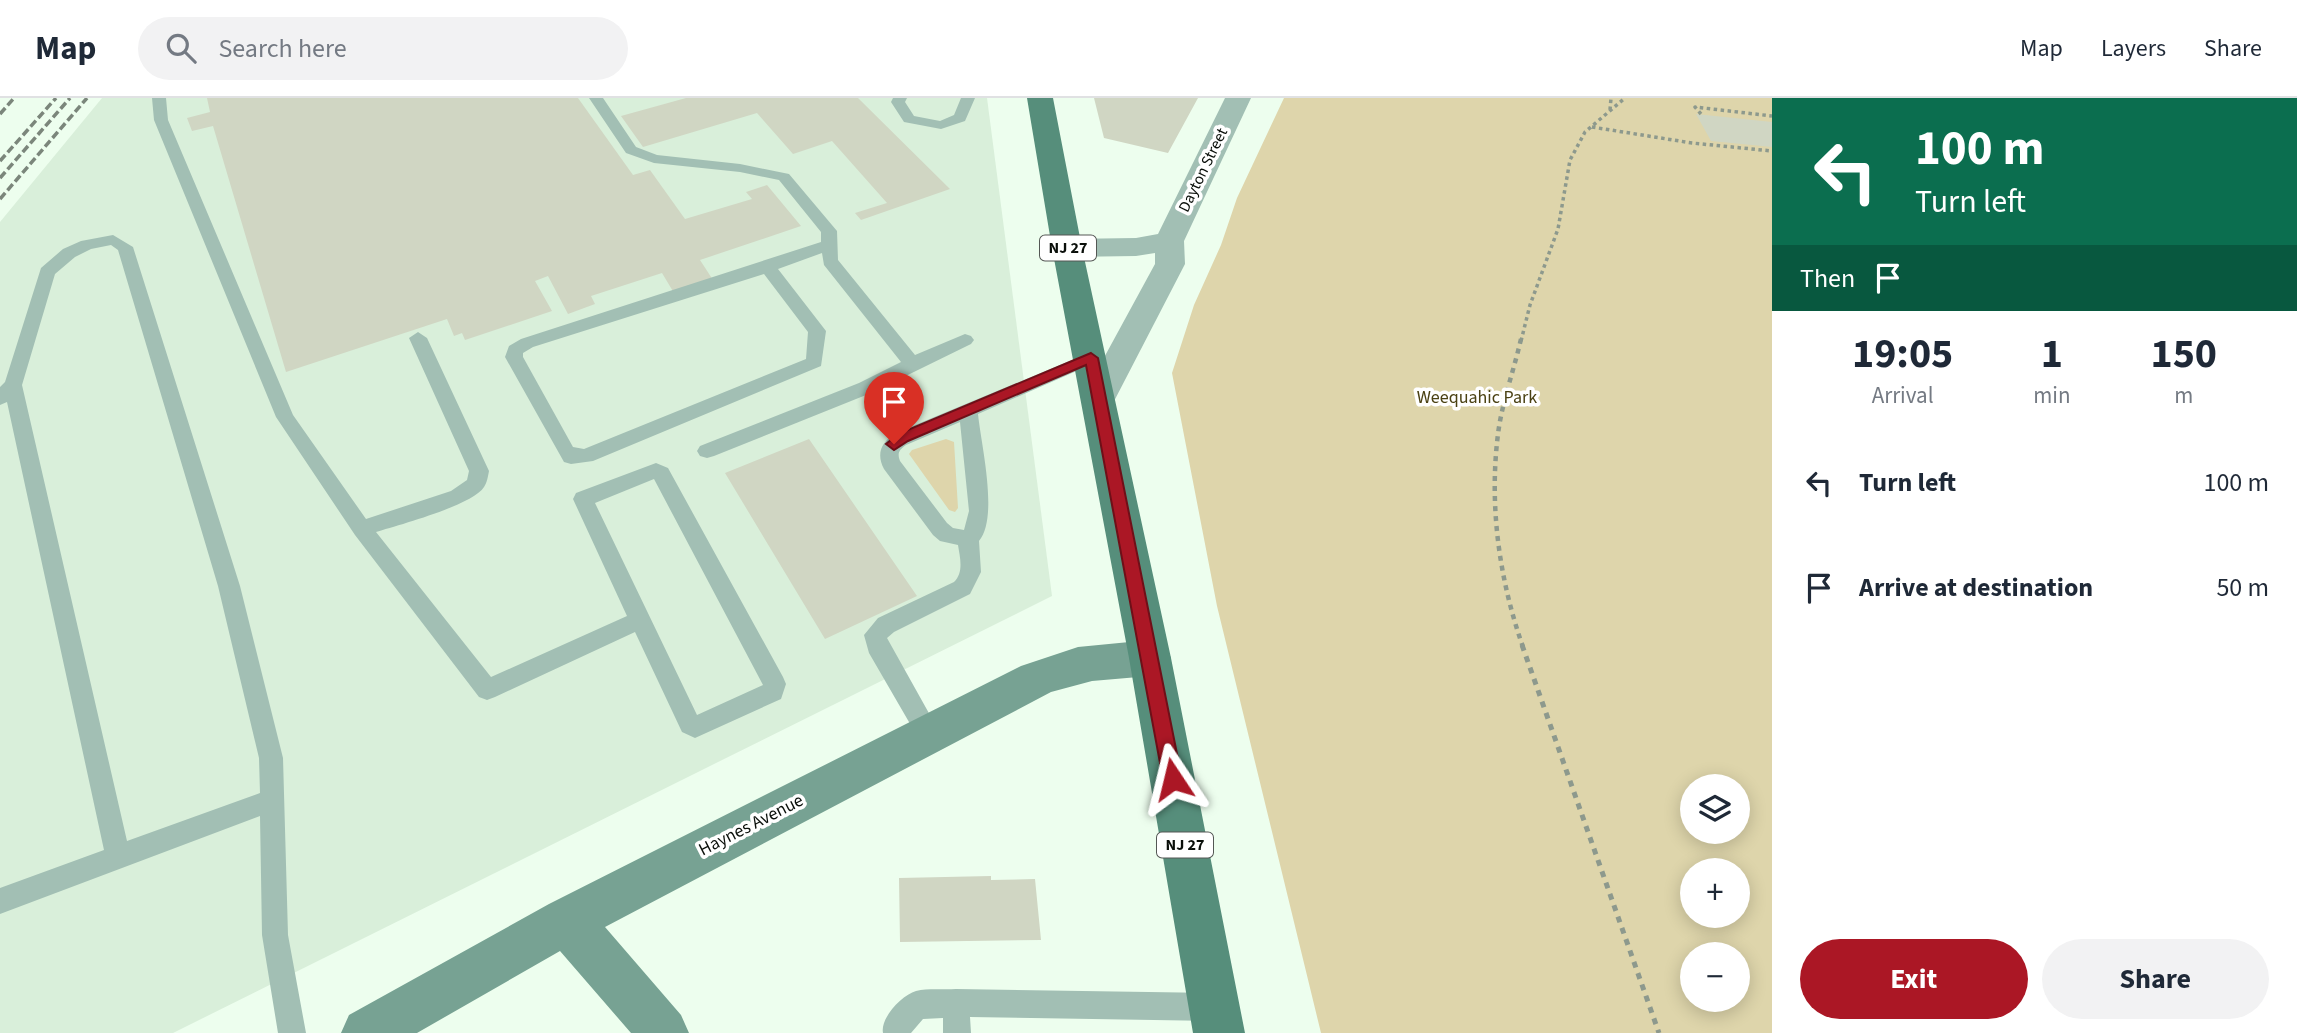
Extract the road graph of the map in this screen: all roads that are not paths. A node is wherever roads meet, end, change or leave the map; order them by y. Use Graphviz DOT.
graph roads {
  1 [pos="159,98"];
  2 [pos="596,98"];
  3 [pos="900,98"];
  4 [pos="968,98"];
  5 [pos="1040,98"];
  6 [pos="1238,98"];
  7 [pos="1168,241"];
  8 [pos="830,244"];
  9 [pos="1067,248"];
  10 [pos="768,267"];
  11 [pos="418,338"];
  12 [pos="965,340"];
  13 [pos="1091,358"];
  14 [pos="912,364"];
  15 [pos="6,392"];
  16 [pos="1099,398"];
  17 [pos="968,412"];
  18 [pos="707,450"];
  19 [pos="362,529"];
  20 [pos="968,539"];
  21 [pos="642,620"];
  22 [pos="1150,657"];
  23 [pos="928,733"];
  24 [pos="272,800"];
  25 [pos="118,857"];
  26 [pos="0,901"];
  27 [pos="566,921"];
  28 [pos="956,1003"];
  29 [pos="1217,1020"];
  30 [pos="292,1033"];
  31 [pos="367,1033"];
  32 [pos="663,1033"];
  33 [pos="897,1033"];
  34 [pos="957,1033"];
  1 -- 19 [label="lane"];
  2 -- 8 [label="lane"];
  3 -- 4 [label="lane"];
  5 -- 9 [label="main road, NJ 27"];
  6 -- 7 [label="street, Dayton Street"];
  7 -- 9 [label="street"];
  7 -- 16 [label="street, Dayton Street"];
  8 -- 10 [label="lane"];
  8 -- 14 [label="lane"];
  9 -- 13 [label="main road, NJ 27"];
  10 -- 10 [label="lane"];
  11 -- 19 [label="lane"];
  12 -- 14 [label="lane"];
  13 -- 16 [label="main road, NJ 27"];
  13 -- 17 [label="lane"];
  14 -- 18 [label="lane"];
  15 -- 24 [label="lane"];
  15 -- 25 [label="lane"];
  16 -- 22 [label="main road, NJ 27"];
  17 -- 20 [label="lane"];
  17 -- 20 [label="lane"];
  19 -- 21 [label="lane"];
  20 -- 23 [label="lane"];
  21 -- 21 [label="lane"];
  22 -- 23 [label="main road, Haynes Avenue"];
  22 -- 29 [label="main road, NJ 27"];
  23 -- 27 [label="main road, Haynes Avenue"];
  24 -- 25 [label="lane"];
  24 -- 30 [label="lane"];
  25 -- 26 [label="lane"];
  27 -- 31 [label="main road, Haynes Avenue"];
  27 -- 32 [label="main road"];
  28 -- 29 [label="lane"];
  28 -- 33 [label="lane"];
  28 -- 34 [label="lane"];
}
